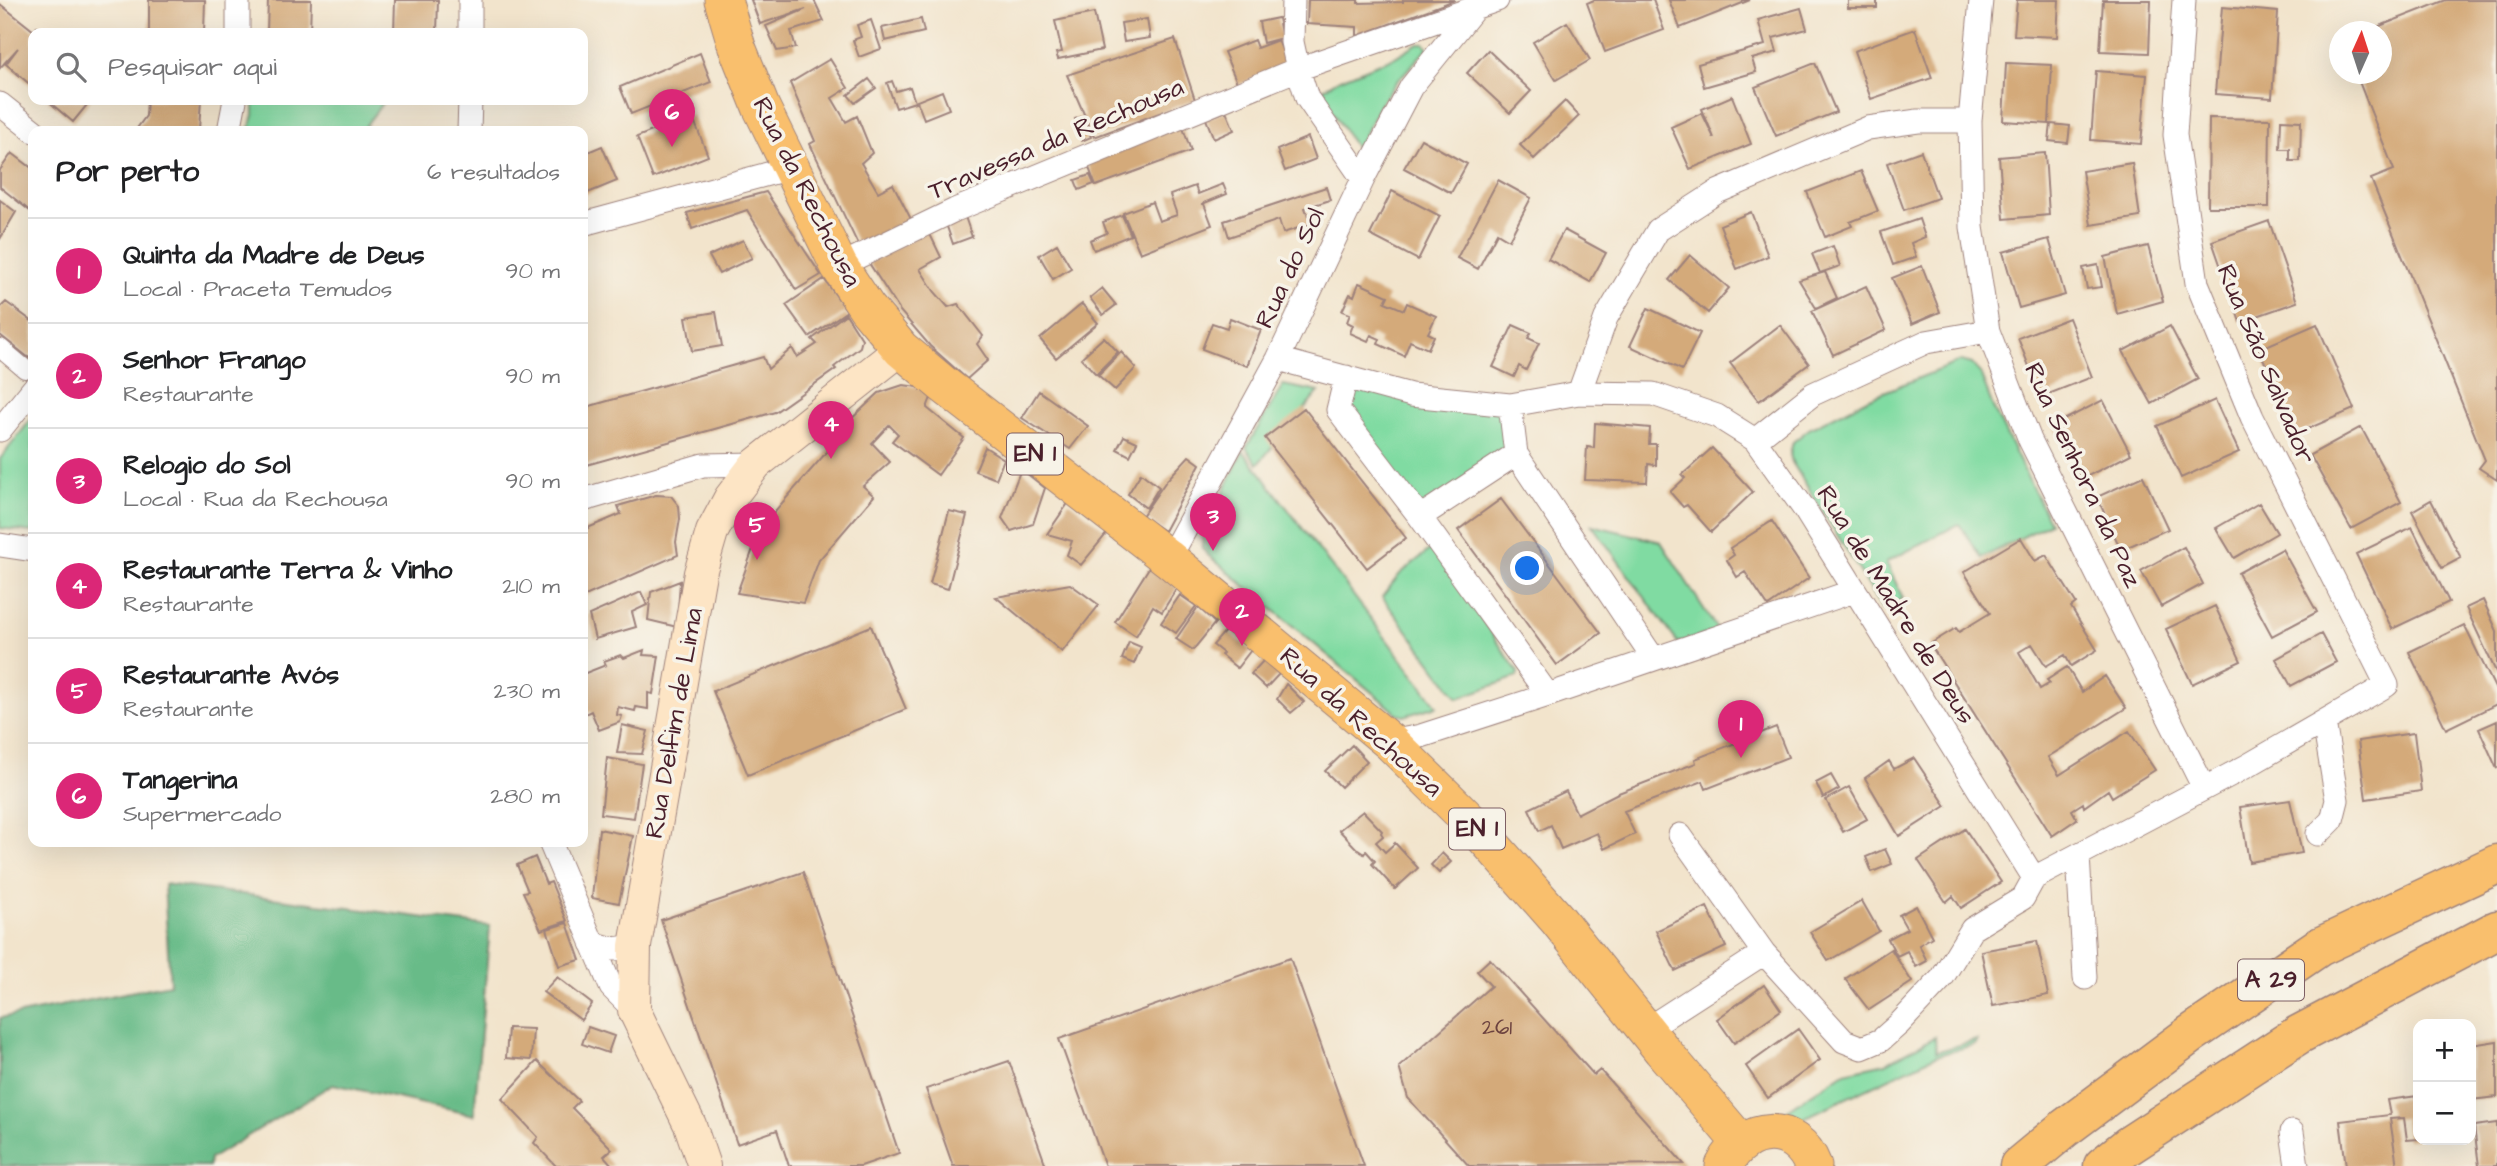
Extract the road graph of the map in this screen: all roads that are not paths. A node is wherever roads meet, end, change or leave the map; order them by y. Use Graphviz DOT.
graph roads {
  1 [pos="238,0"];
  2 [pos="470,0"];
  3 [pos="723,0"];
  4 [pos="1293,0"];
  5 [pos="1497,0"];
  6 [pos="1981,0"];
  7 [pos="2184,0"];
  8 [pos="1474,9"];
  9 [pos="238,28"];
  10 [pos="470,28"];
  11 [pos="1297,69"];
  12 [pos="234,105"];
  13 [pos="470,105"];
  14 [pos="1,107"];
  15 [pos="1970,121"];
  16 [pos="230,126"];
  17 [pos="469,126"];
  18 [pos="28,127"];
  19 [pos="790,168"];
  20 [pos="1363,179"];
  21 [pos="588,223"];
  22 [pos="839,265"];
  23 [pos="1988,331"];
  24 [pos="0,348"];
  25 [pos="901,349"];
  26 [pos="1278,359"];
  27 [pos="1346,377"];
  28 [pos="28,378"];
  29 [pos="28,381"];
  30 [pos="1578,393"];
  31 [pos="1510,405"];
  32 [pos="0,430"];
  33 [pos="1755,440"];
  34 [pos="1516,454"];
  35 [pos="757,464"];
  36 [pos="588,499"];
  37 [pos="1420,517"];
  38 [pos="0,545"];
  39 [pos="28,549"];
  40 [pos="1169,559"];
  41 [pos="1854,591"];
  42 [pos="1653,658"];
  43 [pos="1548,695"];
  44 [pos="2324,722"];
  45 [pos="1390,742"];
  46 [pos="2204,788"];
  47 [pos="2318,834"];
  48 [pos="1679,835"];
  49 [pos="552,847"];
  50 [pos="2078,855"];
  51 [pos="2497,864"];
  52 [pos="2034,878"];
  53 [pos="2497,930"];
  54 [pos="592,943"];
  55 [pos="635,946"];
  56 [pos="1764,953"];
  57 [pos="2085,978"];
  58 [pos="634,1010"];
  59 [pos="1645,1030"];
  60 [pos="2292,1132"];
  61 [pos="1732,1154"];
  62 [pos="704,1166"];
  63 [pos="1814,1166"];
  64 [pos="2019,1166"];
  65 [pos="2103,1166"];
  66 [pos="2297,1166"];
  1 -- 9 [label="street"];
  2 -- 10 [label="street"];
  3 -- 19 [label="main road, Rua da Rechousa / EN 1"];
  4 -- 11 [label="street"];
  5 -- 8 [label="street, Travessa da Rechousa"];
  6 -- 15 [label="street, Rua Senhora da Paz"];
  7 -- 44 [label="street, Rua São Salvador"];
  8 -- 11 [label="street, Travessa da Rechousa"];
  8 -- 20 [label="street, Rua do Sol"];
  11 -- 20 [label="street"];
  11 -- 22 [label="street, Travessa da Rechousa"];
  12 -- 16 [label="street"];
  13 -- 17 [label="street"];
  14 -- 18 [label="street"];
  15 -- 23 [label="street, Rua Senhora da Paz"];
  15 -- 30 [label="street"];
  19 -- 21 [label="street"];
  19 -- 22 [label="main road, Rua da Rechousa / EN 1"];
  20 -- 26 [label="street, Rua do Sol"];
  22 -- 25 [label="main road, Rua da Rechousa / EN 1"];
  23 -- 33 [label="street"];
  23 -- 46 [label="street, Rua Senhora da Paz"];
  24 -- 28 [label="street"];
  25 -- 35 [label="main road, Rua Delfim de Lima"];
  25 -- 40 [label="main road, Rua da Rechousa / EN 1"];
  26 -- 27 [label="street, Rua de Madre de Deus"];
  26 -- 40 [label="street, Rua do Sol"];
  27 -- 31 [label="street, Rua de Madre de Deus"];
  27 -- 37 [label="street"];
  29 -- 32 [label="street"];
  30 -- 31 [label="street, Rua de Madre de Deus"];
  30 -- 33 [label="street, Rua de Madre de Deus"];
  31 -- 34 [label="street"];
  33 -- 41 [label="street, Rua de Madre de Deus"];
  34 -- 37 [label="street"];
  34 -- 42 [label="street"];
  35 -- 36 [label="street"];
  35 -- 55 [label="main road, Rua Delfim de Lima"];
  37 -- 43 [label="street"];
  38 -- 39 [label="street"];
  40 -- 45 [label="main road, Rua da Rechousa / EN 1"];
  41 -- 42 [label="street"];
  41 -- 52 [label="street, Rua de Madre de Deus"];
  42 -- 43 [label="street"];
  43 -- 45 [label="street"];
  44 -- 46 [label="street"];
  44 -- 47 [label="street"];
  45 -- 59 [label="main road, Rua da Rechousa / EN 1"];
  46 -- 50 [label="street"];
  48 -- 56 [label="street"];
  49 -- 54 [label="street"];
  50 -- 52 [label="street"];
  50 -- 57 [label="street"];
  51 -- 64 [label="highway, A 29"];
  52 -- 56 [label="street"];
  53 -- 65 [label="highway, A 29"];
  54 -- 55 [label="street"];
  54 -- 58 [label="street"];
  55 -- 58 [label="main road, Rua Delfim de Lima"];
  56 -- 59 [label="street"];
  58 -- 62 [label="main road, Rua Delfim de Lima"];
  59 -- 61 [label="main road, Rua da Rechousa / EN 1"];
  60 -- 66 [label="street"];
  61 -- 63 [label="main road, EN 1"];
}
